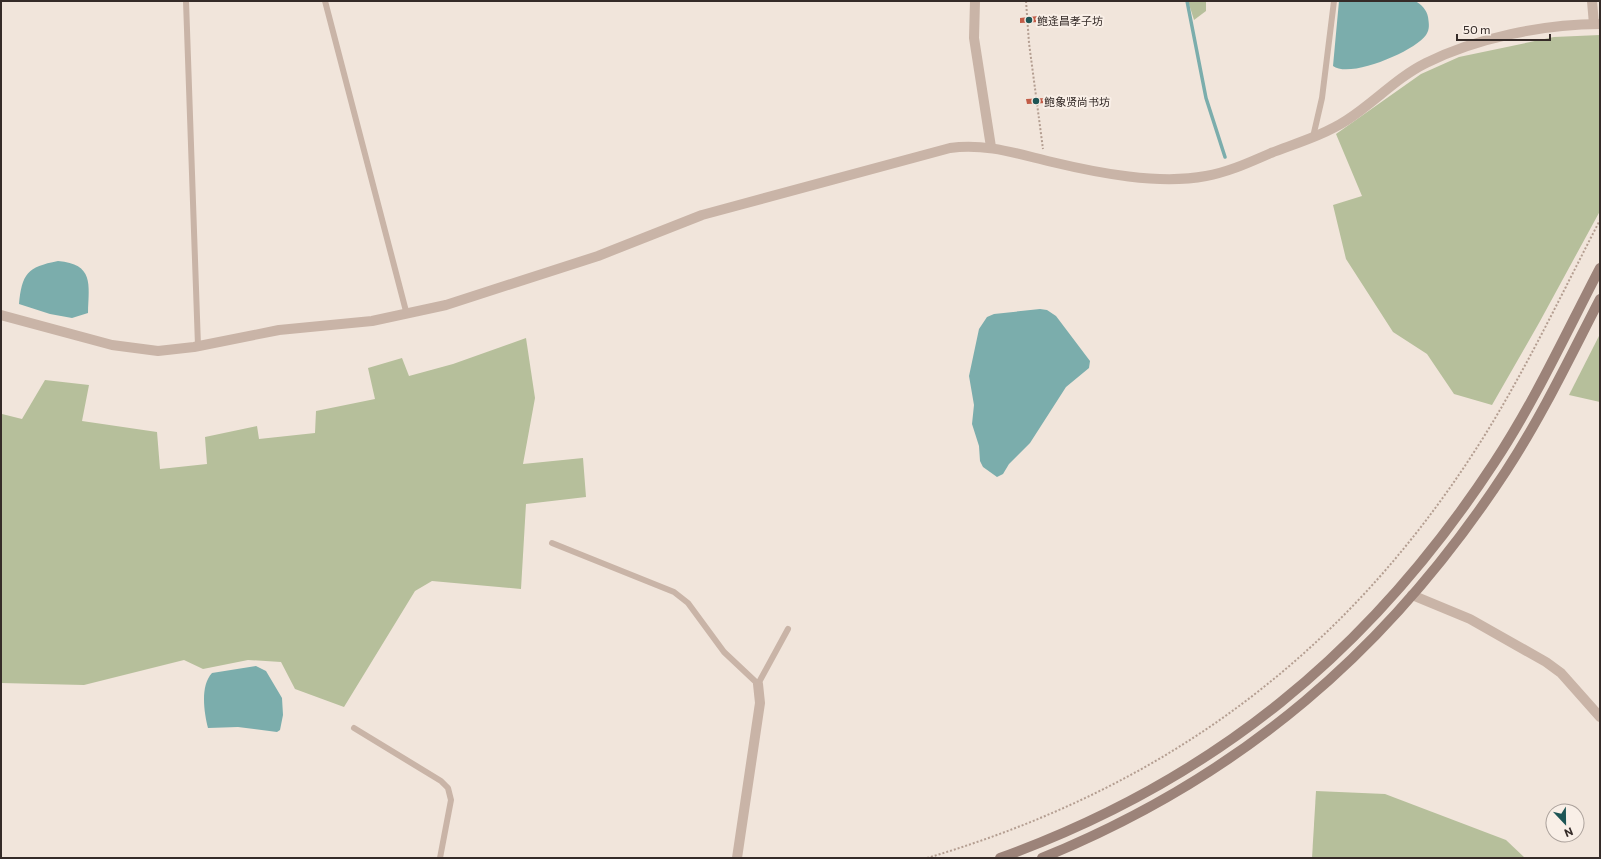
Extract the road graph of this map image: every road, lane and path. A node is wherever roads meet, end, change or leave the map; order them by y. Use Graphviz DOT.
graph roads {
  1 [pos="186,1"];
  2 [pos="325,1"];
  3 [pos="975,1"];
  4 [pos="1026,1"];
  5 [pos="1334,1"];
  6 [pos="1592,1"];
  7 [pos="1597,24"];
  8 [pos="1313,137"];
  9 [pos="991,147"];
  10 [pos="1045,160"];
  11 [pos="1600,220"];
  12 [pos="1600,268"];
  13 [pos="1600,299"];
  14 [pos="1,315"];
  15 [pos="407,315"];
  16 [pos="198,346"];
  17 [pos="552,543"];
  18 [pos="1412,595"];
  19 [pos="788,628"];
  20 [pos="758,684"];
  21 [pos="1600,716"];
  22 [pos="354,728"];
  23 [pos="440,858"];
  24 [pos="737,858"];
  25 [pos="927,858"];
  26 [pos="1000,858"];
  27 [pos="1042,858"];
  1 -- 16 [label="lane"];
  2 -- 15 [label="lane"];
  3 -- 9 [label="street"];
  4 -- 10 [label="path"];
  5 -- 8 [label="lane"];
  6 -- 7 [label="street"];
  7 -- 8 [label="street"];
  8 -- 10 [label="street"];
  9 -- 10 [label="street"];
  9 -- 15 [label="street"];
  11 -- 25 [label="path"];
  12 -- 26 [label="main road"];
  13 -- 18 [label="main road"];
  14 -- 16 [label="street"];
  15 -- 16 [label="street"];
  17 -- 20 [label="lane"];
  18 -- 21 [label="street"];
  18 -- 27 [label="main road"];
  19 -- 20 [label="lane"];
  20 -- 24 [label="street"];
  22 -- 23 [label="lane"];
}
